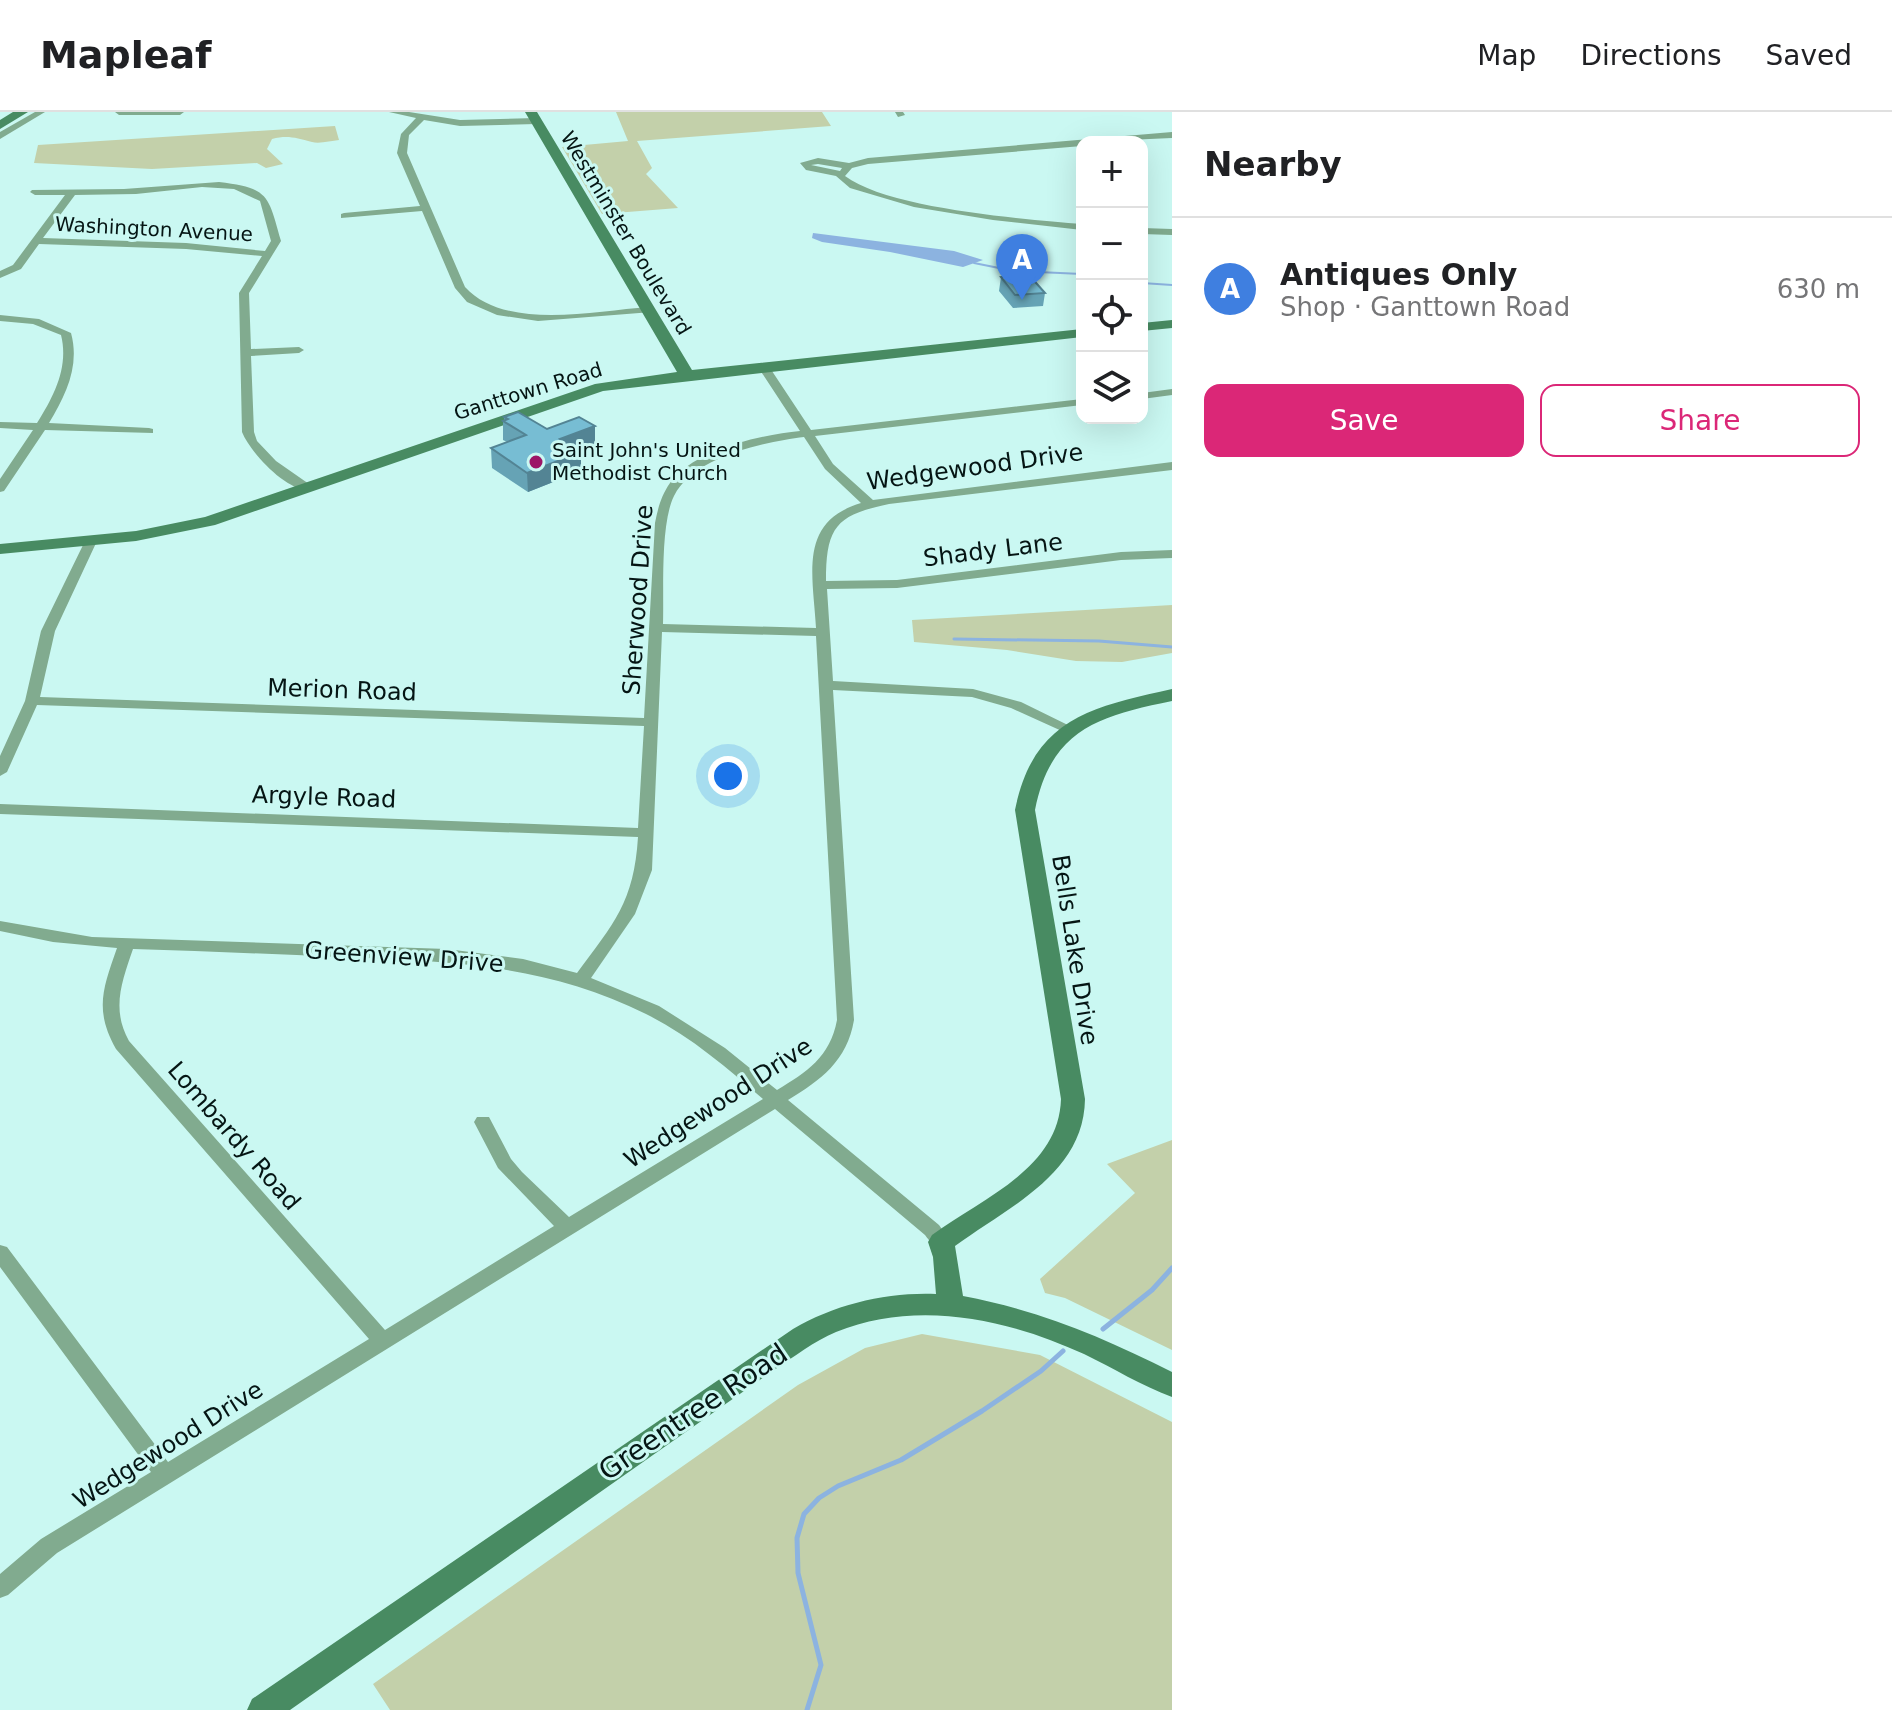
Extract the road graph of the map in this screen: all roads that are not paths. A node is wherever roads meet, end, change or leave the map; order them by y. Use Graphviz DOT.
graph roads {
  1 [pos="22,112"];
  2 [pos="41,112"];
  3 [pos="119,112"];
  4 [pos="180,112"];
  5 [pos="393,112"];
  6 [pos="534,117"];
  7 [pos="420,119"];
  8 [pos="0,125"];
  9 [pos="1172,135"];
  10 [pos="0,136"];
  11 [pos="1148,137"];
  12 [pos="1076,143"];
  13 [pos="849,166"];
  14 [pos="841,174"];
  15 [pos="35,192"];
  16 [pos="72,193"];
  17 [pos="425,208"];
  18 [pos="344,216"];
  19 [pos="1076,226"];
  20 [pos="1148,231"];
  21 [pos="1172,232"];
  22 [pos="36,241"];
  23 [pos="270,254"];
  24 [pos="4,274"];
  25 [pos="648,310"];
  26 [pos="0,318"];
  27 [pos="1172,324"];
  28 [pos="1148,326"];
  29 [pos="1076,334"];
  30 [pos="299,350"];
  31 [pos="245,353"];
  32 [pos="764,367"];
  33 [pos="687,375"];
  34 [pos="1172,392"];
  35 [pos="1148,395"];
  36 [pos="1076,403"];
  37 [pos="0,425"];
  38 [pos="39,426"];
  39 [pos="149,431"];
  40 [pos="808,433"];
  41 [pos="1172,466"];
  42 [pos="305,487"];
  43 [pos="0,488"];
  44 [pos="870,504"];
  45 [pos="91,541"];
  46 [pos="0,549"];
  47 [pos="1172,554"];
  48 [pos="820,585"];
  49 [pos="657,628"];
  50 [pos="823,632"];
  51 [pos="827,685"];
  52 [pos="1172,695"];
  53 [pos="32,701"];
  54 [pos="650,722"];
  55 [pos="1069,729"];
  56 [pos="0,772"];
  57 [pos="0,809"];
  58 [pos="646,833"];
  59 [pos="0,926"];
  60 [pos="127,944"];
  61 [pos="581,980"];
  62 [pos="775,1099"];
  63 [pos="483,1122"];
  64 [pos="567,1227"];
  65 [pos="941,1242"];
  66 [pos="0,1252"];
  67 [pos="951,1306"];
  68 [pos="382,1340"];
  69 [pos="1172,1385"];
  70 [pos="165,1475"];
  71 [pos="0,1588"];
  72 [pos="263,1710"];
  1 -- 8 [label="street"];
  2 -- 10 [label="street"];
  3 -- 4 [label="street"];
  5 -- 7 [label="street"];
  6 -- 7 [label="street"];
  6 -- 25 [label="street, Westminster Boulevard"];
  7 -- 17 [label="street"];
  9 -- 11 [label="street"];
  12 -- 13 [label="street"];
  13 -- 14 [label="street"];
  13 -- 14 [label="street"];
  14 -- 19 [label="street"];
  15 -- 16 [label="street"];
  16 -- 22 [label="street"];
  16 -- 23 [label="street"];
  17 -- 18 [label="street"];
  17 -- 25 [label="street"];
  20 -- 21 [label="street"];
  22 -- 23 [label="street, Washington Avenue"];
  22 -- 24 [label="street"];
  23 -- 31 [label="street"];
  25 -- 33 [label="street, Westminster Boulevard"];
  26 -- 38 [label="street"];
  27 -- 28 [label="street"];
  29 -- 32 [label="street, Ganttown Road"];
  30 -- 31 [label="street"];
  31 -- 42 [label="street"];
  32 -- 33 [label="street, Ganttown Road"];
  32 -- 40 [label="street"];
  33 -- 42 [label="street, Ganttown Road"];
  34 -- 35 [label="street"];
  36 -- 40 [label="street, Sherwood Drive"];
  37 -- 38 [label="street"];
  38 -- 39 [label="street"];
  38 -- 43 [label="street"];
  40 -- 44 [label="street"];
  40 -- 49 [label="street, Sherwood Drive"];
  41 -- 44 [label="street, Wedgewood Drive"];
  42 -- 45 [label="street, Ganttown Road"];
  44 -- 48 [label="street, Wedgewood Drive"];
  45 -- 46 [label="street, Ganttown Road"];
  45 -- 53 [label="street"];
  47 -- 48 [label="street, Shady Lane"];
  48 -- 50 [label="street, Wedgewood Drive"];
  49 -- 50 [label="street"];
  49 -- 54 [label="street, Sherwood Drive"];
  50 -- 51 [label="street, Wedgewood Drive"];
  51 -- 55 [label="street"];
  51 -- 62 [label="street, Wedgewood Drive"];
  52 -- 55 [label="street, Bells Lake Drive"];
  53 -- 54 [label="street, Merion Road"];
  53 -- 56 [label="street"];
  54 -- 58 [label="street, Sherwood Drive"];
  55 -- 65 [label="street, Bells Lake Drive"];
  57 -- 58 [label="street, Argyle Road"];
  58 -- 61 [label="street, Sherwood Drive"];
  59 -- 60 [label="street, Greenview Drive"];
  60 -- 61 [label="street, Greenview Drive"];
  60 -- 68 [label="street, Lombardy Road"];
  61 -- 62 [label="street, Greenview Drive"];
  62 -- 64 [label="street, Wedgewood Drive"];
  62 -- 65 [label="street, Greenview Drive"];
  63 -- 64 [label="street"];
  64 -- 68 [label="street, Wedgewood Drive"];
  65 -- 67 [label="street"];
  66 -- 70 [label="street"];
  67 -- 69 [label="street, Greentree Road"];
  67 -- 72 [label="street, Greentree Road"];
  68 -- 70 [label="street, Wedgewood Drive"];
  70 -- 71 [label="street, Wedgewood Drive"];
}
